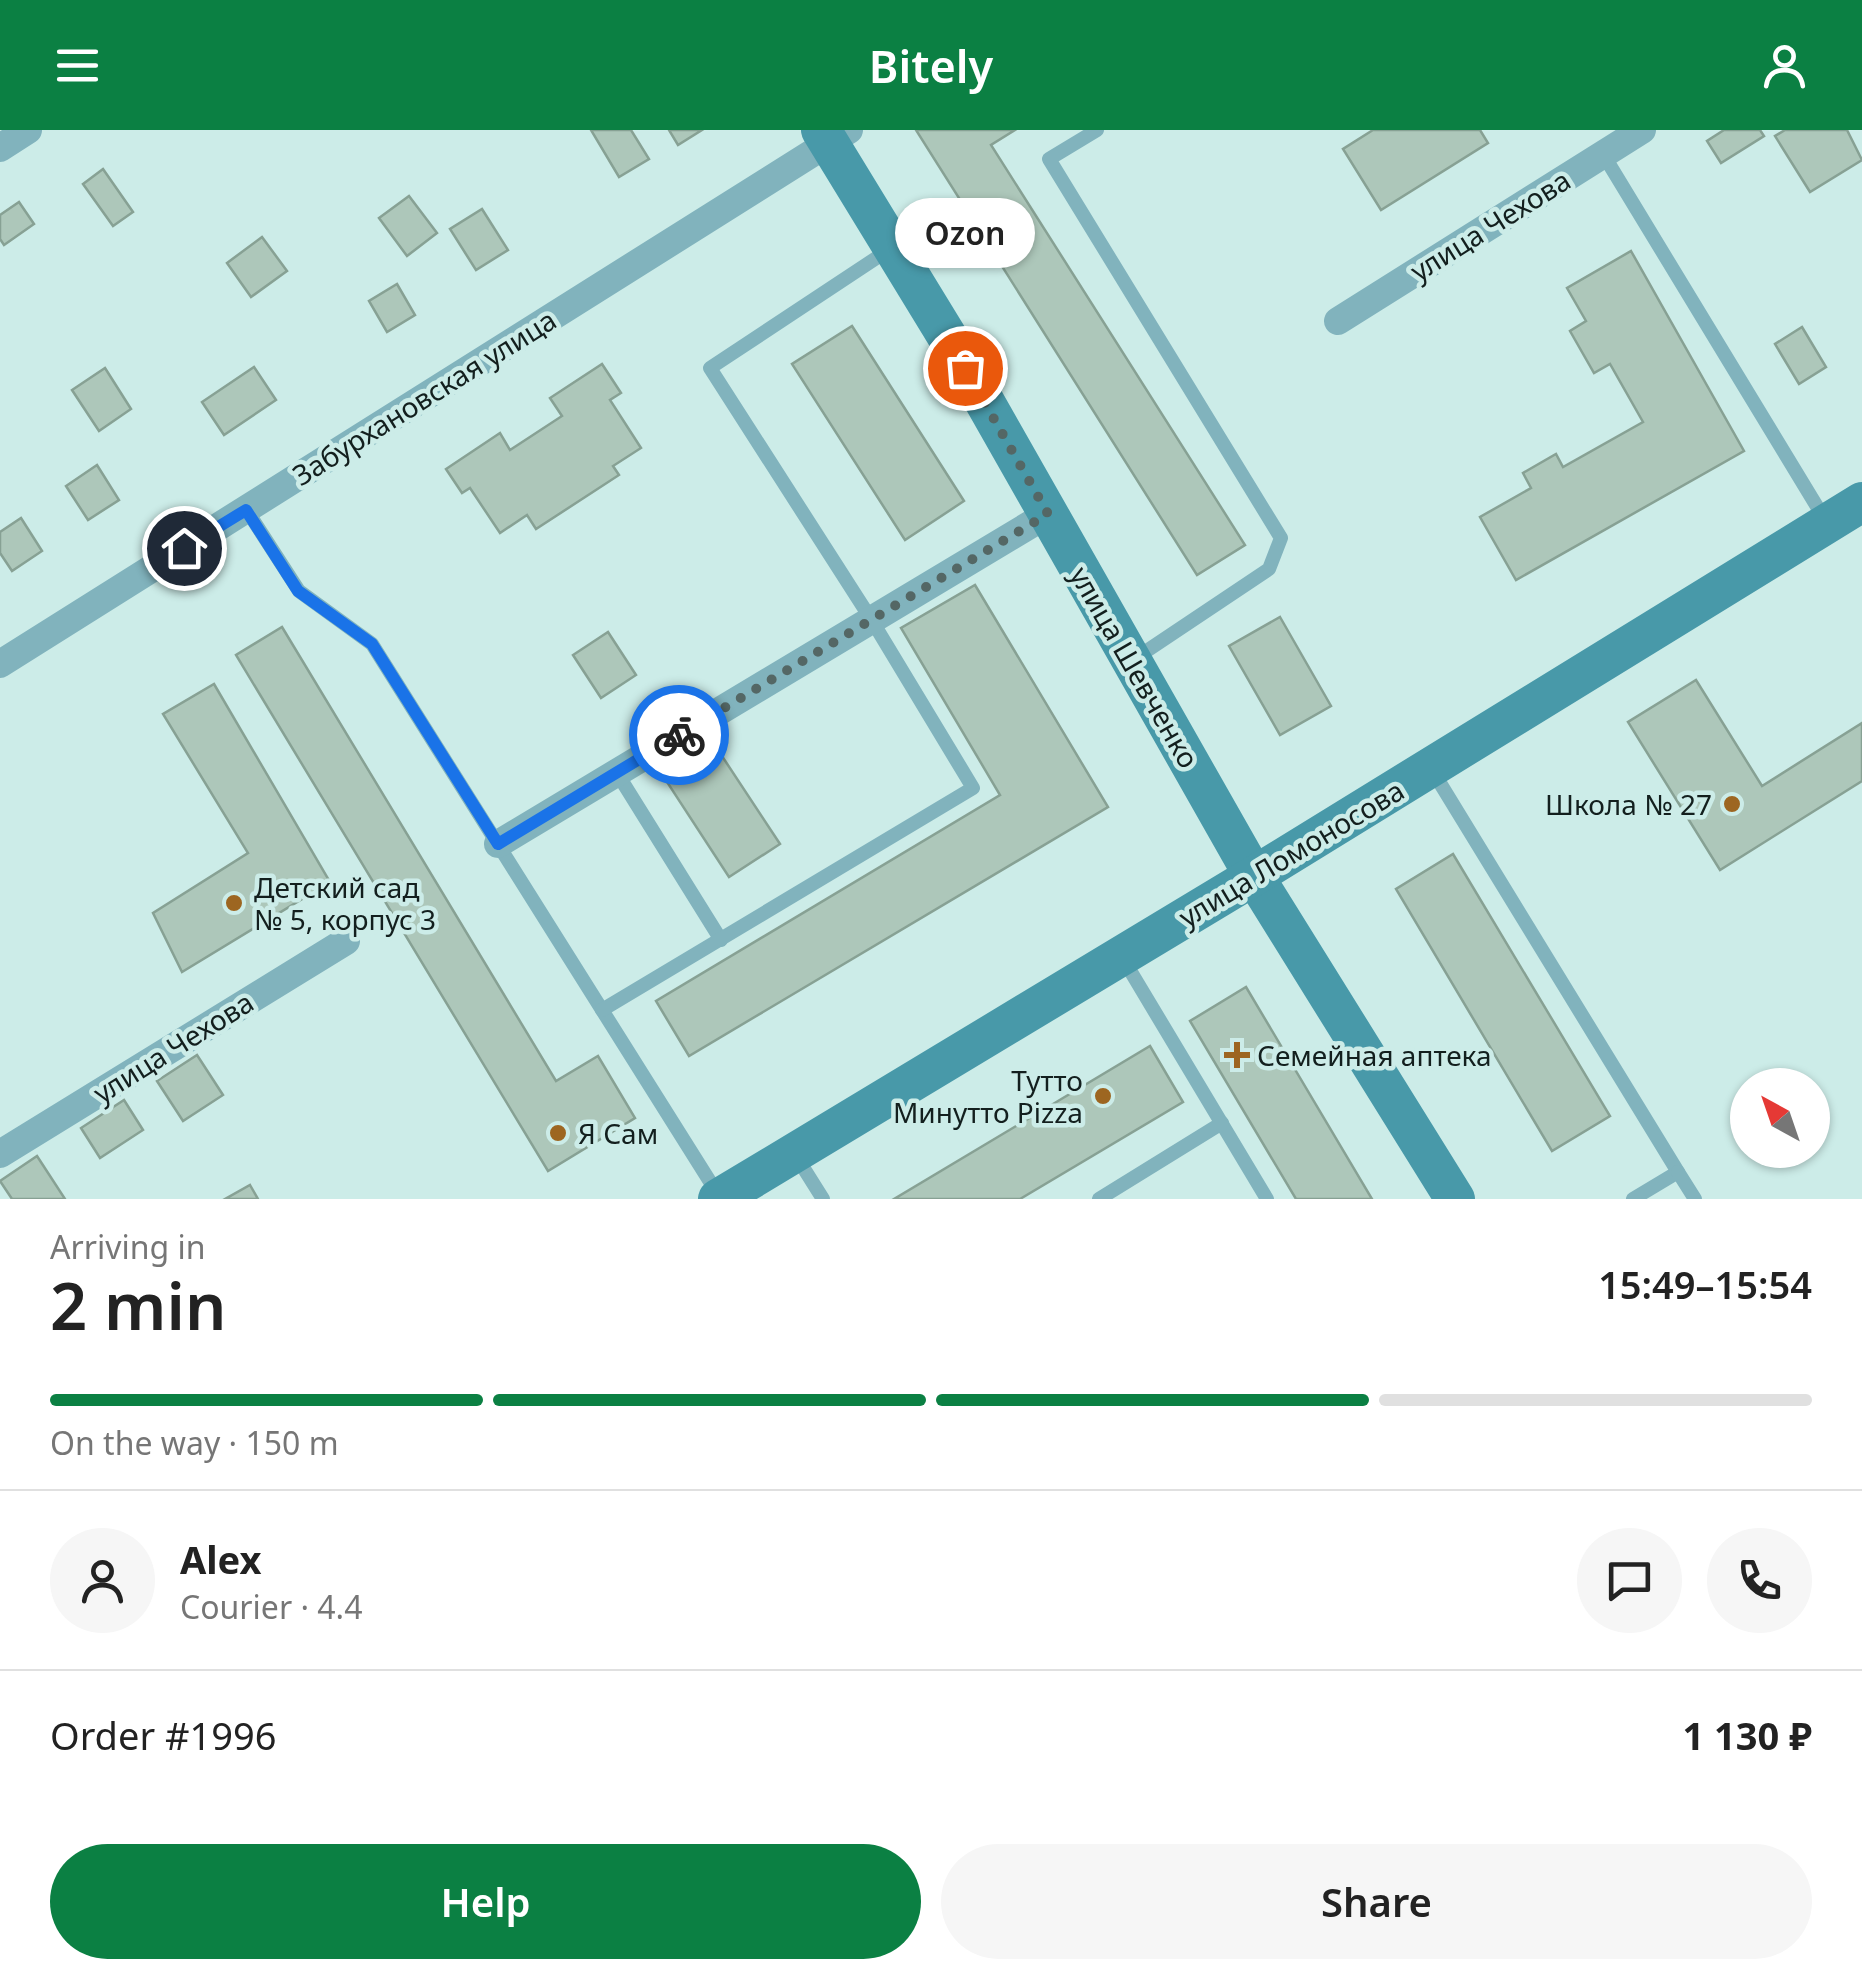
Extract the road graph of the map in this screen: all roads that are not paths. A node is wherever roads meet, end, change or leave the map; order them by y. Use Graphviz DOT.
graph roads {
  1 [pos="28,130"];
  2 [pos="1097,130"];
  3 [pos="1642,130"];
  4 [pos="833,134"];
  5 [pos="1,146"];
  6 [pos="1604,154"];
  7 [pos="892,247"];
  8 [pos="1338,321"];
  9 [pos="1862,502"];
  10 [pos="246,510"];
  11 [pos="1048,514"];
  12 [pos="1827,523"];
  13 [pos="872,619"];
  14 [pos="1131,660"];
  15 [pos="0,664"];
  16 [pos="1430,768"];
  17 [pos="616,773"];
  18 [pos="498,844"];
  19 [pos="1254,876"];
  20 [pos="721,940"];
  21 [pos="346,941"];
  22 [pos="1122,956"];
  23 [pos="602,1010"];
  24 [pos="1222,1124"];
  25 [pos="0,1154"];
  26 [pos="796,1155"];
  27 [pos="1678,1172"];
  28 [pos="719,1198"];
  29 [pos="823,1199"];
  30 [pos="1099,1199"];
  31 [pos="1267,1199"];
  32 [pos="1455,1199"];
  33 [pos="1633,1199"];
  34 [pos="1695,1199"];
  1 -- 5 [label="street"];
  2 -- 14 [label="lane"];
  3 -- 6 [label="street, улица Чехова"];
  4 -- 7 [label="street, улица Шевченко"];
  4 -- 10 [label="street, Забурхановская улица"];
  6 -- 8 [label="street, улица Чехова"];
  6 -- 12 [label="lane"];
  7 -- 11 [label="street, улица Шевченко"];
  7 -- 13 [label="lane"];
  9 -- 12 [label="street, улица Ломоносова"];
  10 -- 15 [label="street, Забурхановская улица"];
  10 -- 18 [label="lane"];
  11 -- 13 [label="street"];
  11 -- 14 [label="street, улица Шевченко"];
  12 -- 16 [label="street, улица Ломоносова"];
  13 -- 17 [label="street"];
  13 -- 20 [label="lane"];
  14 -- 19 [label="street, улица Шевченко"];
  16 -- 19 [label="street, улица Ломоносова"];
  16 -- 27 [label="lane"];
  17 -- 18 [label="street"];
  17 -- 20 [label="lane"];
  18 -- 23 [label="lane"];
  19 -- 22 [label="street, улица Ломоносова"];
  19 -- 32 [label="street, улица Шевченко"];
  20 -- 23 [label="lane"];
  21 -- 25 [label="street, улица Чехова"];
  22 -- 24 [label="lane"];
  22 -- 26 [label="street, улица Ломоносова"];
  23 -- 28 [label="lane"];
  24 -- 30 [label="lane"];
  24 -- 31 [label="lane"];
  26 -- 28 [label="street, улица Ломоносова"];
  26 -- 29 [label="lane"];
  27 -- 33 [label="lane"];
  27 -- 34 [label="lane"];
}
